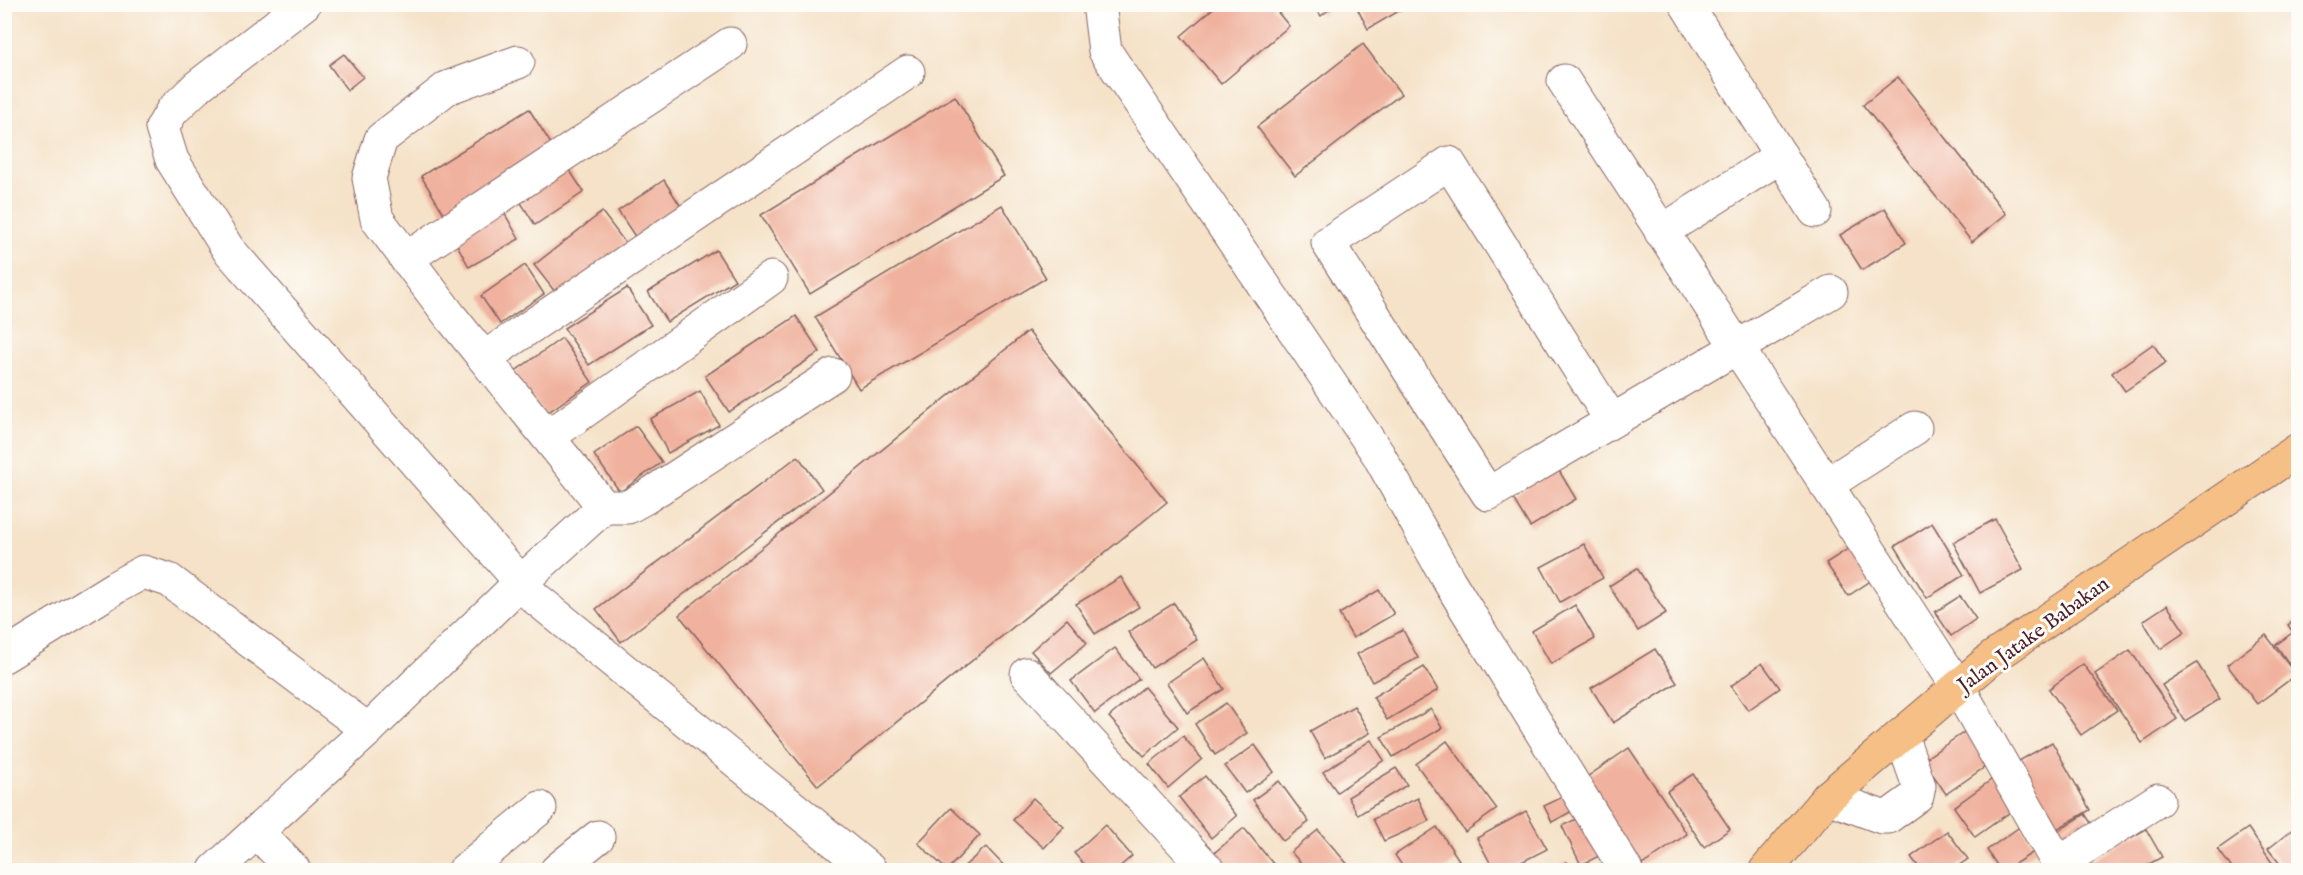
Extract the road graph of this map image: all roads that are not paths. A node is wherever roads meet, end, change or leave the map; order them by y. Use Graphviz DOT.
graph roads {
  1 [pos="304,4"];
  2 [pos="1099,4"];
  3 [pos="1686,4"];
  4 [pos="730,44"];
  5 [pos="518,62"];
  6 [pos="908,72"];
  7 [pos="1564,81"];
  8 [pos="1781,156"];
  9 [pos="1815,211"];
  10 [pos="1662,232"];
  11 [pos="406,259"];
  12 [pos="771,278"];
  13 [pos="1831,292"];
  14 [pos="1737,347"];
  15 [pos="484,358"];
  16 [pos="833,375"];
  17 [pos="1612,421"];
  18 [pos="1915,428"];
  19 [pos="548,437"];
  20 [pos="2298,450"];
  21 [pos="1826,485"];
  22 [pos="604,507"];
  23 [pos="521,582"];
  24 [pos="4,656"];
  25 [pos="1027,674"];
  26 [pos="1958,687"];
  27 [pos="369,730"];
  28 [pos="1901,735"];
  29 [pos="1828,797"];
  30 [pos="2158,800"];
  31 [pos="540,808"];
  32 [pos="257,832"];
  33 [pos="598,837"];
  34 [pos="215,870"];
  35 [pos="294,870"];
  36 [pos="465,870"];
  37 [pos="557,870"];
  38 [pos="870,870"];
  39 [pos="1208,870"];
  40 [pos="1626,870"];
  41 [pos="1766,870"];
  1 -- 23 [label="street"];
  2 -- 40 [label="street"];
  3 -- 8 [label="street"];
  4 -- 11 [label="street"];
  5 -- 11 [label="street"];
  6 -- 15 [label="street"];
  7 -- 10 [label="street"];
  8 -- 9 [label="street"];
  8 -- 10 [label="street"];
  10 -- 14 [label="street"];
  11 -- 15 [label="street"];
  12 -- 19 [label="street"];
  13 -- 14 [label="street"];
  14 -- 17 [label="street"];
  14 -- 21 [label="street"];
  15 -- 19 [label="street"];
  16 -- 22 [label="street"];
  17 -- 17 [label="street"];
  18 -- 21 [label="street"];
  19 -- 22 [label="street"];
  20 -- 26 [label="main road, Jalan Jatake Babakan"];
  21 -- 26 [label="street"];
  22 -- 23 [label="street"];
  23 -- 27 [label="street"];
  23 -- 38 [label="street"];
  24 -- 27 [label="street"];
  25 -- 39 [label="street"];
  26 -- 28 [label="main road, Jalan Jatake Babakan"];
  26 -- 30 [label="street"];
  27 -- 32 [label="street"];
  28 -- 29 [label="main road, Jalan Jatake Babakan"];
  28 -- 29 [label="street"];
  29 -- 41 [label="main road, Jalan Jatake Babakan"];
  31 -- 36 [label="street"];
  32 -- 34 [label="street"];
  32 -- 35 [label="street"];
  33 -- 37 [label="street"];
}
